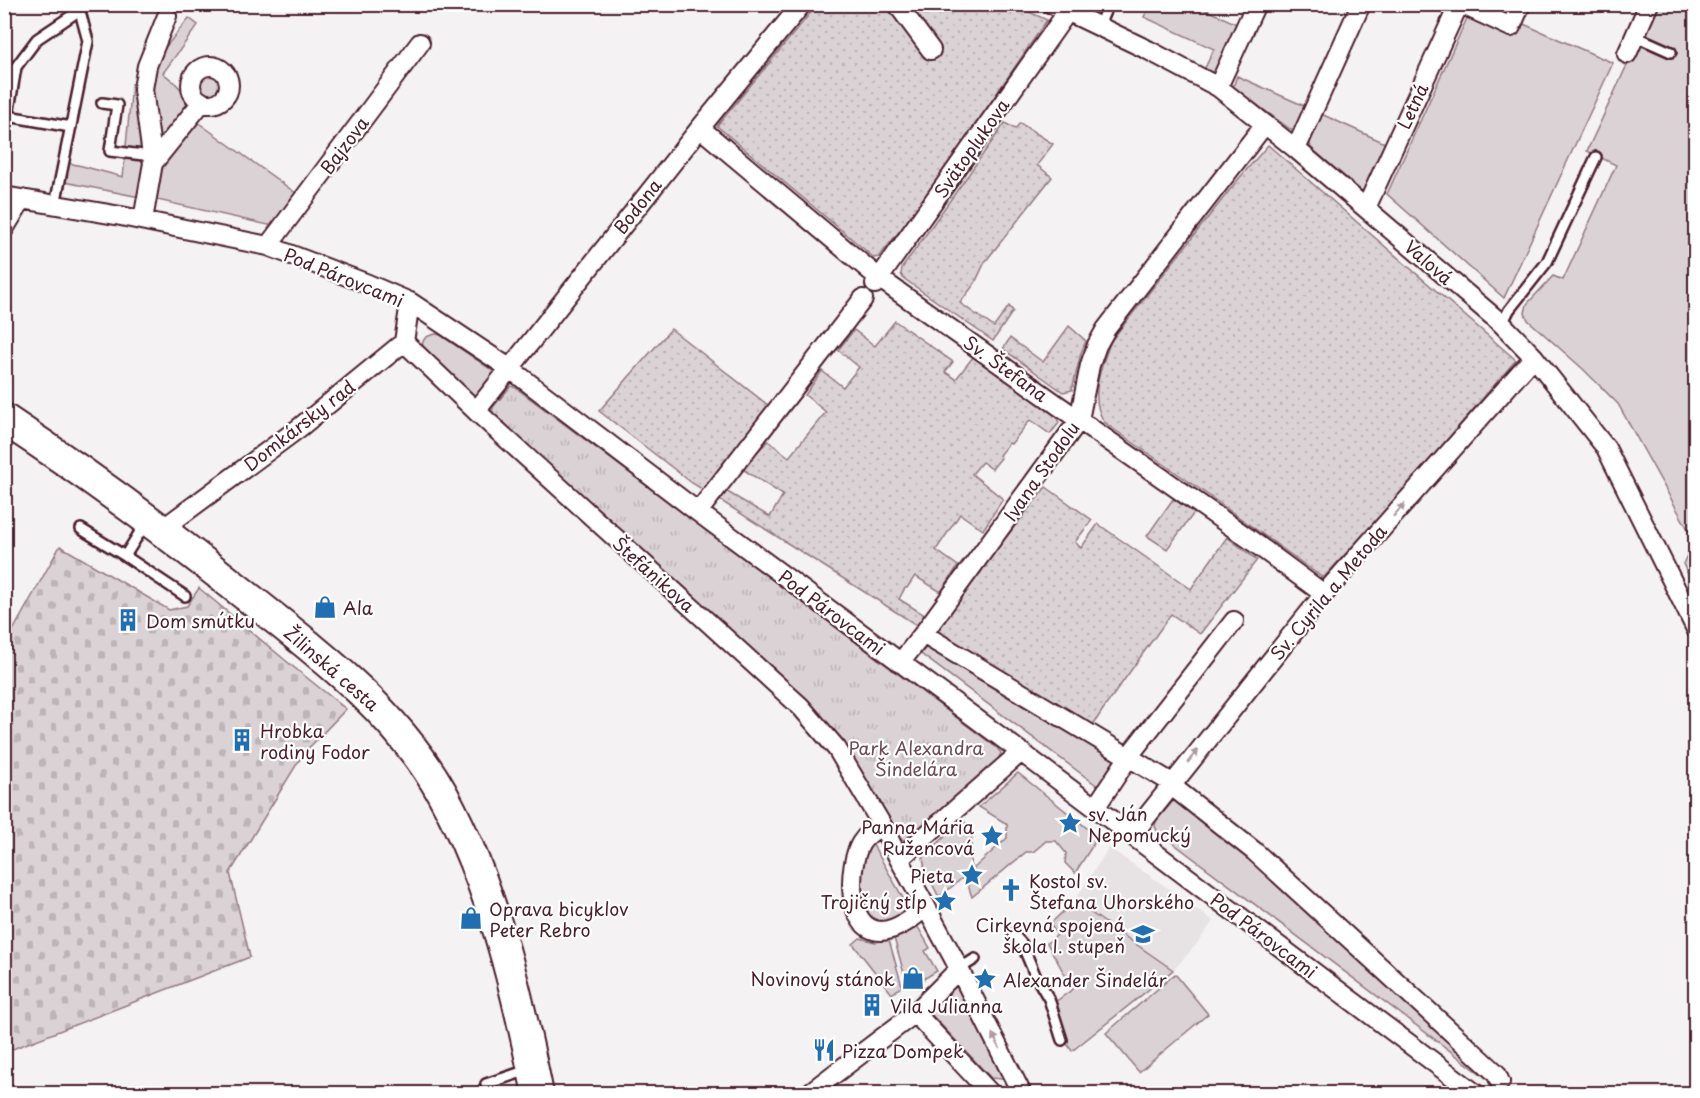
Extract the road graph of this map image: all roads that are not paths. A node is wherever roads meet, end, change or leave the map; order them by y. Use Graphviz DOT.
graph roads {
  1 [pos="802,4"];
  2 [pos="897,4"];
  3 [pos="1108,4"];
  4 [pos="1256,4"];
  5 [pos="1361,4"];
  6 [pos="1460,4"];
  7 [pos="1521,4"];
  8 [pos="1649,4"];
  9 [pos="79,7"];
  10 [pos="1060,8"];
  11 [pos="170,16"];
  12 [pos="1099,26"];
  13 [pos="1635,36"];
  14 [pos="420,43"];
  15 [pos="932,50"];
  16 [pos="1671,52"];
  17 [pos="1627,54"];
  18 [pos="1218,87"];
  19 [pos="202,102"];
  20 [pos="102,103"];
  21 [pos="1265,124"];
  22 [pos="71,127"];
  23 [pos="700,128"];
  24 [pos="1296,149"];
  25 [pos="1596,157"];
  26 [pos="152,160"];
  27 [pos="13,197"];
  28 [pos="55,205"];
  29 [pos="1366,208"];
  30 [pos="143,220"];
  31 [pos="4,229"];
  32 [pos="268,246"];
  33 [pos="877,281"];
  34 [pos="863,299"];
  35 [pos="410,302"];
  36 [pos="1502,324"];
  37 [pos="404,342"];
  38 [pos="1534,357"];
  39 [pos="509,368"];
  40 [pos="476,411"];
  41 [pos="4,419"];
  42 [pos="1079,420"];
  43 [pos="698,512"];
  44 [pos="155,525"];
  45 [pos="81,528"];
  46 [pos="125,556"];
  47 [pos="1324,594"];
  48 [pos="185,596"];
  49 [pos="1234,621"];
  50 [pos="1695,629"];
  51 [pos="923,634"];
  52 [pos="900,663"];
  53 [pos="1021,752"];
  54 [pos="1128,757"];
  55 [pos="1172,783"];
  56 [pos="1095,808"];
  57 [pos="882,825"];
  58 [pos="1132,835"];
  59 [pos="898,859"];
  60 [pos="926,907"];
  61 [pos="1013,934"];
  62 [pos="975,958"];
  63 [pos="959,969"];
  64 [pos="915,1012"];
  65 [pos="1062,1040"];
  66 [pos="536,1081"];
  67 [pos="1500,1082"];
  68 [pos="489,1094"];
  69 [pos="808,1094"];
  70 [pos="991,1094"];
  71 [pos="1022,1094"];
  72 [pos="1476,1094"];
  1 -- 23 [label="street, Bodona"];
  2 -- 15 [label="street"];
  3 -- 12 [label="lane"];
  4 -- 18 [label="street"];
  5 -- 24 [label="street"];
  6 -- 7 [label="street, Letná"];
  6 -- 29 [label="street, Letná"];
  8 -- 13 [label="street"];
  9 -- 22 [label="lane"];
  9 -- 22 [label="lane"];
  10 -- 12 [label="street, Valová"];
  10 -- 33 [label="street, Svätoplukova"];
  11 -- 26 [label="street"];
  12 -- 18 [label="street, Valová"];
  13 -- 16 [label="lane"];
  13 -- 17 [label="street"];
  14 -- 32 [label="street, Bajzova"];
  18 -- 21 [label="street, Valová"];
  19 -- 26 [label="street"];
  20 -- 26 [label="lane"];
  21 -- 24 [label="street, Valová"];
  21 -- 42 [label="street, Ivana Stodolu"];
  22 -- 28 [label="lane"];
  23 -- 33 [label="street, Sv. Štefana"];
  23 -- 39 [label="street, Bodona"];
  24 -- 29 [label="street, Valová"];
  25 -- 36 [label="lane"];
  26 -- 30 [label="street"];
  27 -- 28 [label="street, Pod Párovcami"];
  27 -- 31 [label="street, Pod Párovcami"];
  28 -- 30 [label="street, Pod Párovcami"];
  29 -- 36 [label="street, Valová"];
  30 -- 32 [label="street, Pod Párovcami"];
  32 -- 35 [label="street, Pod Párovcami"];
  33 -- 42 [label="street, Sv. Štefana"];
  34 -- 43 [label="street"];
  35 -- 37 [label="street"];
  35 -- 39 [label="street, Pod Párovcami"];
  36 -- 38 [label="street, Valová"];
  37 -- 40 [label="street, Štefánikova"];
  37 -- 44 [label="street, Domkársky rad"];
  47 -- 38 [label="street, Sv. Cyrila a Metoda, one-way"];
  38 -- 50 [label="street, Valová"];
  39 -- 40 [label="street, Bodona"];
  39 -- 43 [label="street, Pod Párovcami"];
  40 -- 57 [label="street, Štefánikova"];
  41 -- 44 [label="main road, Žilinská cesta"];
  42 -- 47 [label="street, Sv. Štefana"];
  42 -- 51 [label="street, Ivana Stodolu"];
  43 -- 52 [label="street, Pod Párovcami"];
  44 -- 46 [label="lane"];
  44 -- 66 [label="main road, Žilinská cesta"];
  45 -- 46 [label="lane"];
  46 -- 48 [label="lane"];
  55 -- 47 [label="street, Sv. Cyrila a Metoda, one-way"];
  49 -- 54 [label="street"];
  51 -- 52 [label="street, Ivana Stodolu"];
  51 -- 54 [label="street"];
  52 -- 53 [label="street, Pod Párovcami"];
  53 -- 56 [label="street, Pod Párovcami"];
  53 -- 59 [label="street"];
  54 -- 55 [label="street"];
  54 -- 56 [label="street"];
  55 -- 58 [label="street, Sv. Cyrila a Metoda"];
  55 -- 67 [label="street"];
  56 -- 58 [label="street, Pod Párovcami"];
  57 -- 59 [label="street, Štefánikova"];
  57 -- 60 [label="street"];
  58 -- 72 [label="street, Pod Párovcami"];
  59 -- 60 [label="street, Štefánikova"];
  60 -- 63 [label="street, Štefánikova"];
  61 -- 65 [label="lane"];
  62 -- 63 [label="lane"];
  63 -- 64 [label="street"];
  71 -- 63 [label="street, Štefánikova, one-way"];
  64 -- 69 [label="street"];
  64 -- 70 [label="street"];
  66 -- 68 [label="lane"];
}
